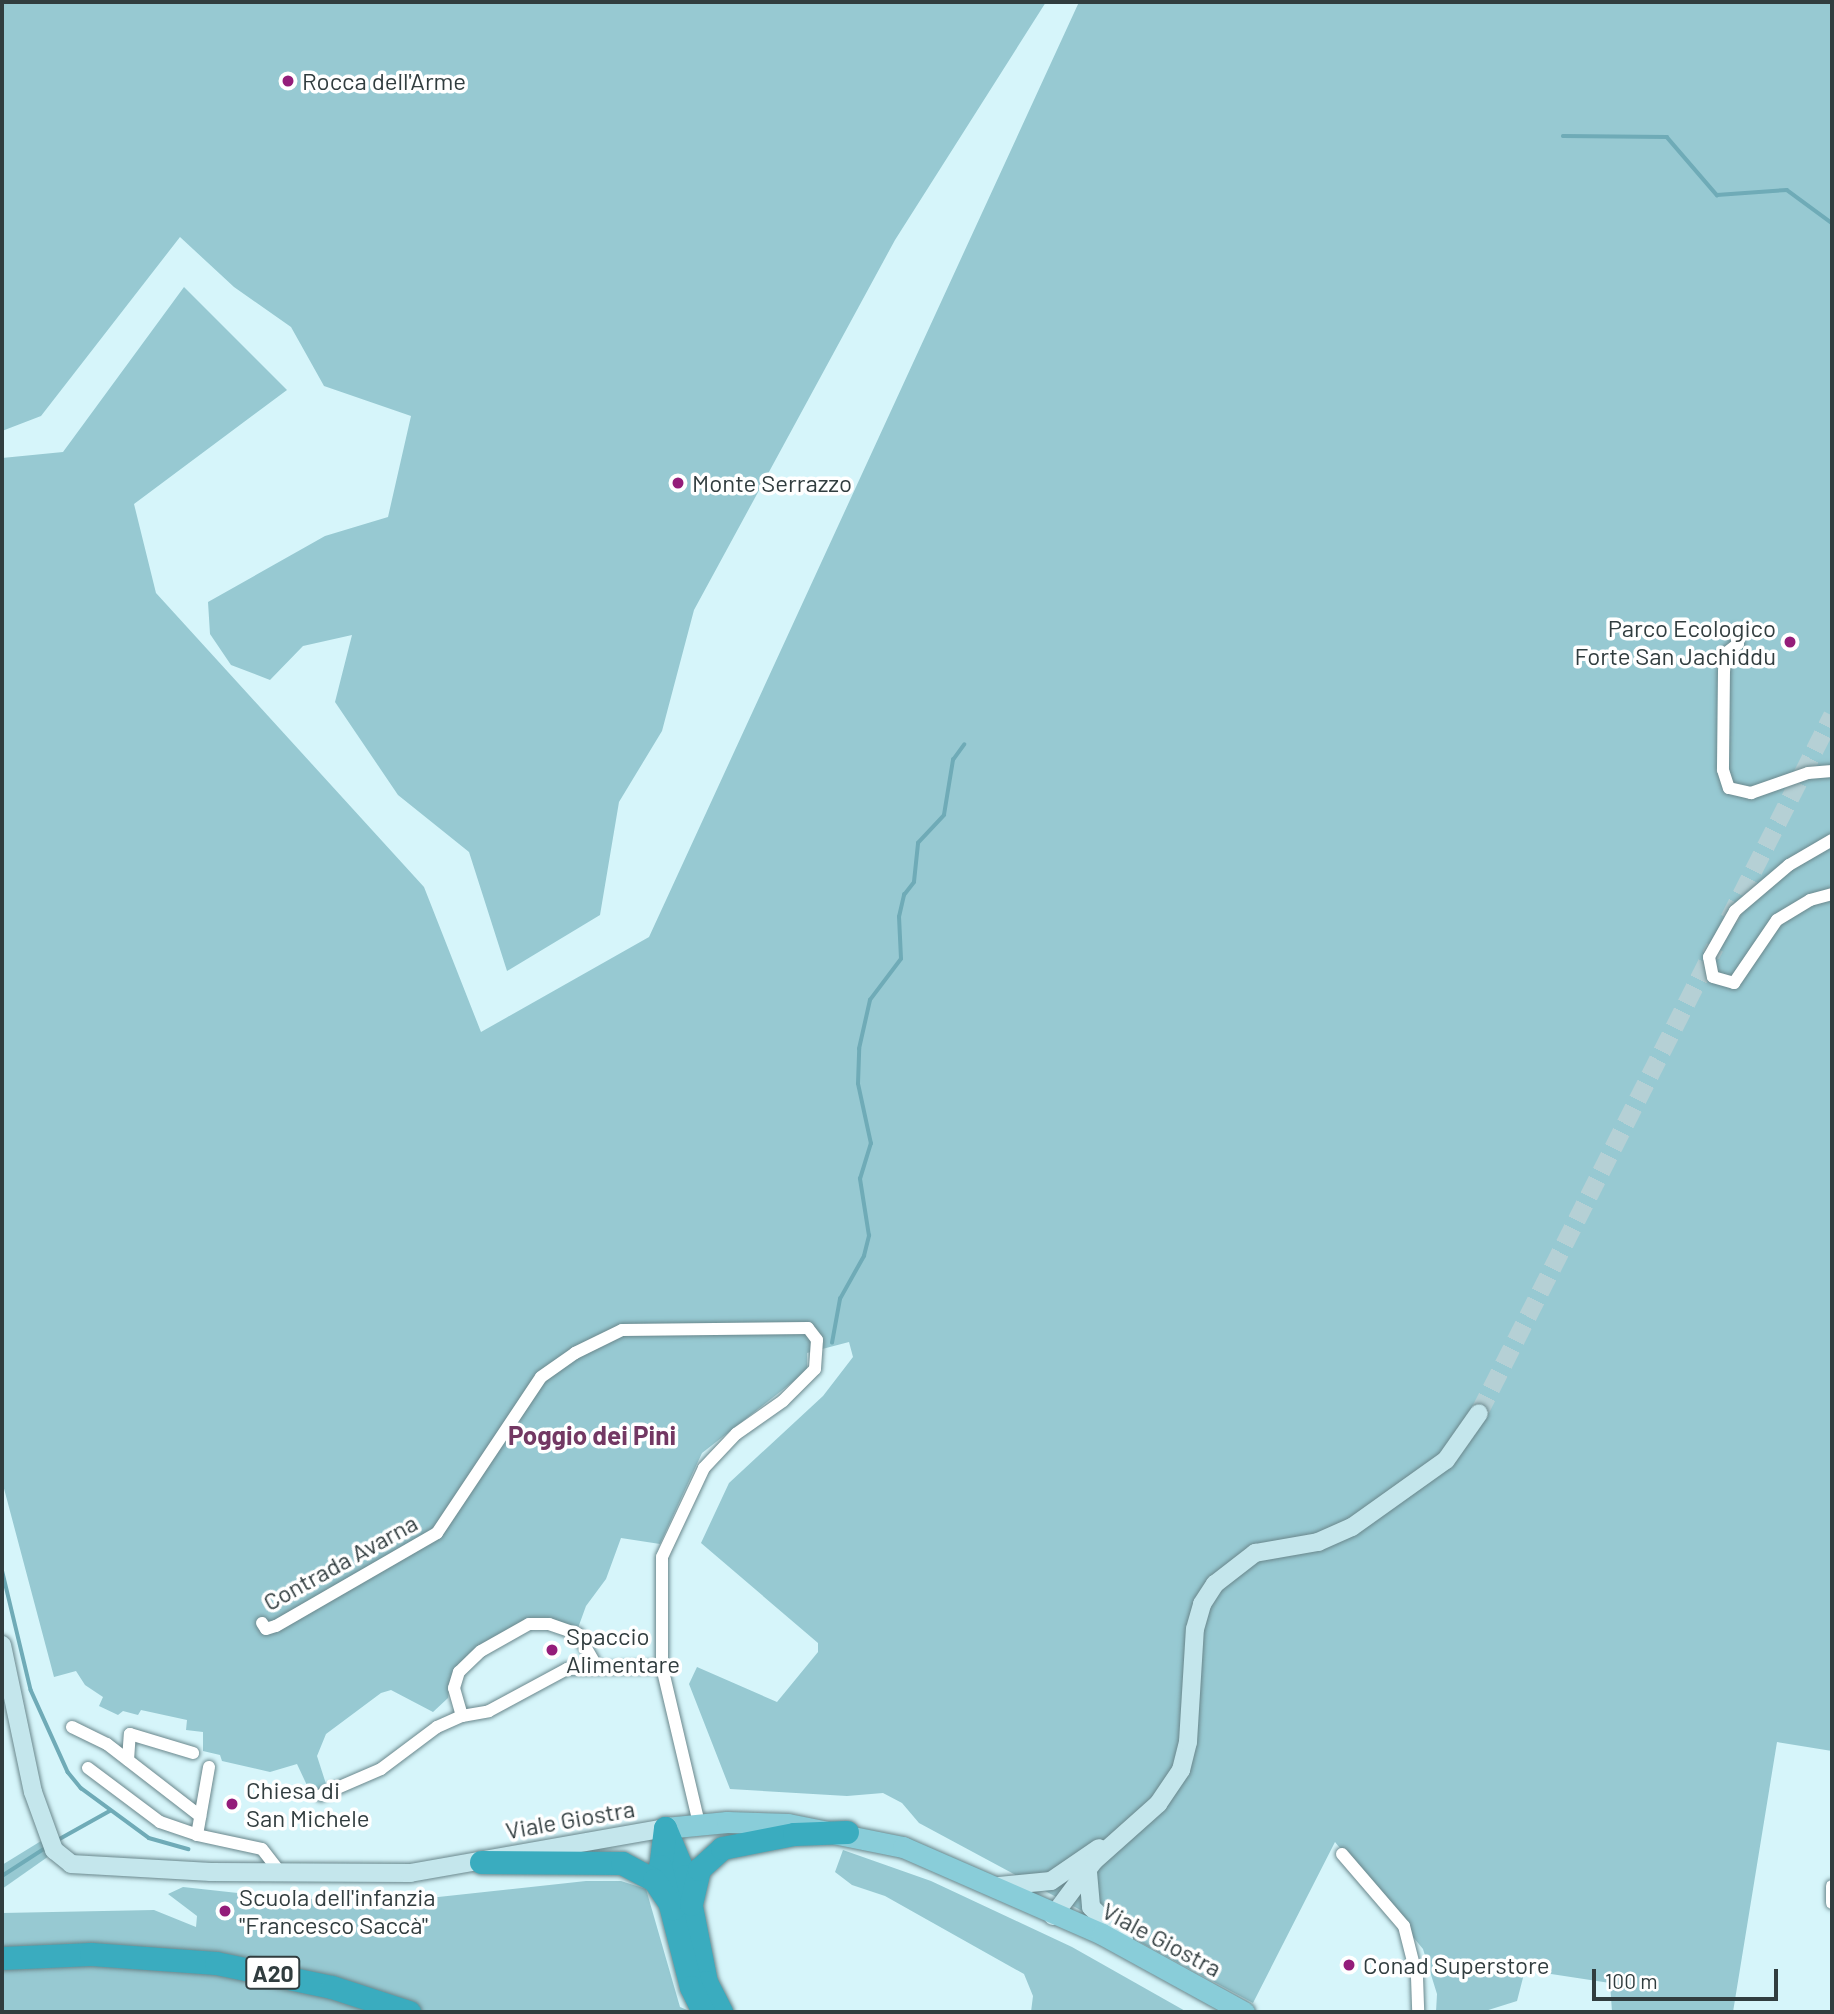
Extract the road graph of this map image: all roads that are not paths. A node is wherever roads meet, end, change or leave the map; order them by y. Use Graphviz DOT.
graph roads {
  1 [pos="1735,632"];
  2 [pos="1832,771"];
  3 [pos="1832,840"];
  4 [pos="1832,894"];
  5 [pos="1479,1413"];
  6 [pos="262,1623"];
  7 [pos="2,1648"];
  8 [pos="662,1667"];
  9 [pos="4,1668"];
  10 [pos="597,1668"];
  11 [pos="461,1716"];
  12 [pos="72,1727"];
  13 [pos="193,1753"];
  14 [pos="128,1760"];
  15 [pos="209,1767"];
  16 [pos="88,1768"];
  17 [pos="321,1795"];
  18 [pos="200,1816"];
  19 [pos="699,1824"];
  20 [pos="665,1828"];
  21 [pos="847,1832"];
  22 [pos="1123,1833"];
  23 [pos="197,1835"];
  24 [pos="1342,1854"];
  25 [pos="481,1862"];
  26 [pos="279,1872"];
  27 [pos="1067,1872"];
  28 [pos="1088,1872"];
  29 [pos="992,1886"];
  30 [pos="1832,1886"];
  31 [pos="1832,1902"];
  32 [pos="682,1906"];
  33 [pos="1052,1916"];
  34 [pos="2,1958"];
  35 [pos="1160,1967"];
  36 [pos="410,2012"];
  37 [pos="703,2012"];
  38 [pos="721,2012"];
  39 [pos="1216,2012"];
  40 [pos="1244,2012"];
  41 [pos="1418,2012"];
  1 -- 2 [label="street"];
  3 -- 4 [label="street"];
  5 -- 22 [label="main road"];
  6 -- 8 [label="street, Contrada Avarna"];
  7 -- 9 [label="main road"];
  8 -- 10 [label="street"];
  8 -- 19 [label="street"];
  9 -- 26 [label="main road, Viale Giostra"];
  10 -- 11 [label="street"];
  10 -- 11 [label="street"];
  11 -- 17 [label="street"];
  12 -- 14 [label="street"];
  13 -- 14 [label="street"];
  14 -- 18 [label="street"];
  15 -- 18 [label="street"];
  16 -- 23 [label="street"];
  18 -- 23 [label="street"];
  19 -- 20 [label="main road, Viale Giostra"];
  19 -- 21 [label="main road, Viale Giostra"];
  20 -- 25 [label="main road, Viale Giostra"];
  20 -- 32 [label="highway"];
  21 -- 29 [label="main road, Viale Giostra"];
  21 -- 32 [label="highway"];
  22 -- 27 [label="main road"];
  22 -- 28 [label="main road"];
  23 -- 26 [label="street"];
  24 -- 41 [label="street"];
  25 -- 26 [label="main road, Viale Giostra"];
  25 -- 32 [label="highway"];
  27 -- 29 [label="main road"];
  27 -- 33 [label="main road"];
  28 -- 33 [label="main road"];
  28 -- 35 [label="main road"];
  29 -- 33 [label="main road, Viale Giostra"];
  30 -- 31 [label="street"];
  32 -- 37 [label="highway"];
  32 -- 38 [label="highway"];
  33 -- 35 [label="main road, Viale Giostra"];
  33 -- 39 [label="main road, Viale Giostra"];
  34 -- 36 [label="highway, A20"];
  35 -- 40 [label="main road, Viale Giostra"];
}
